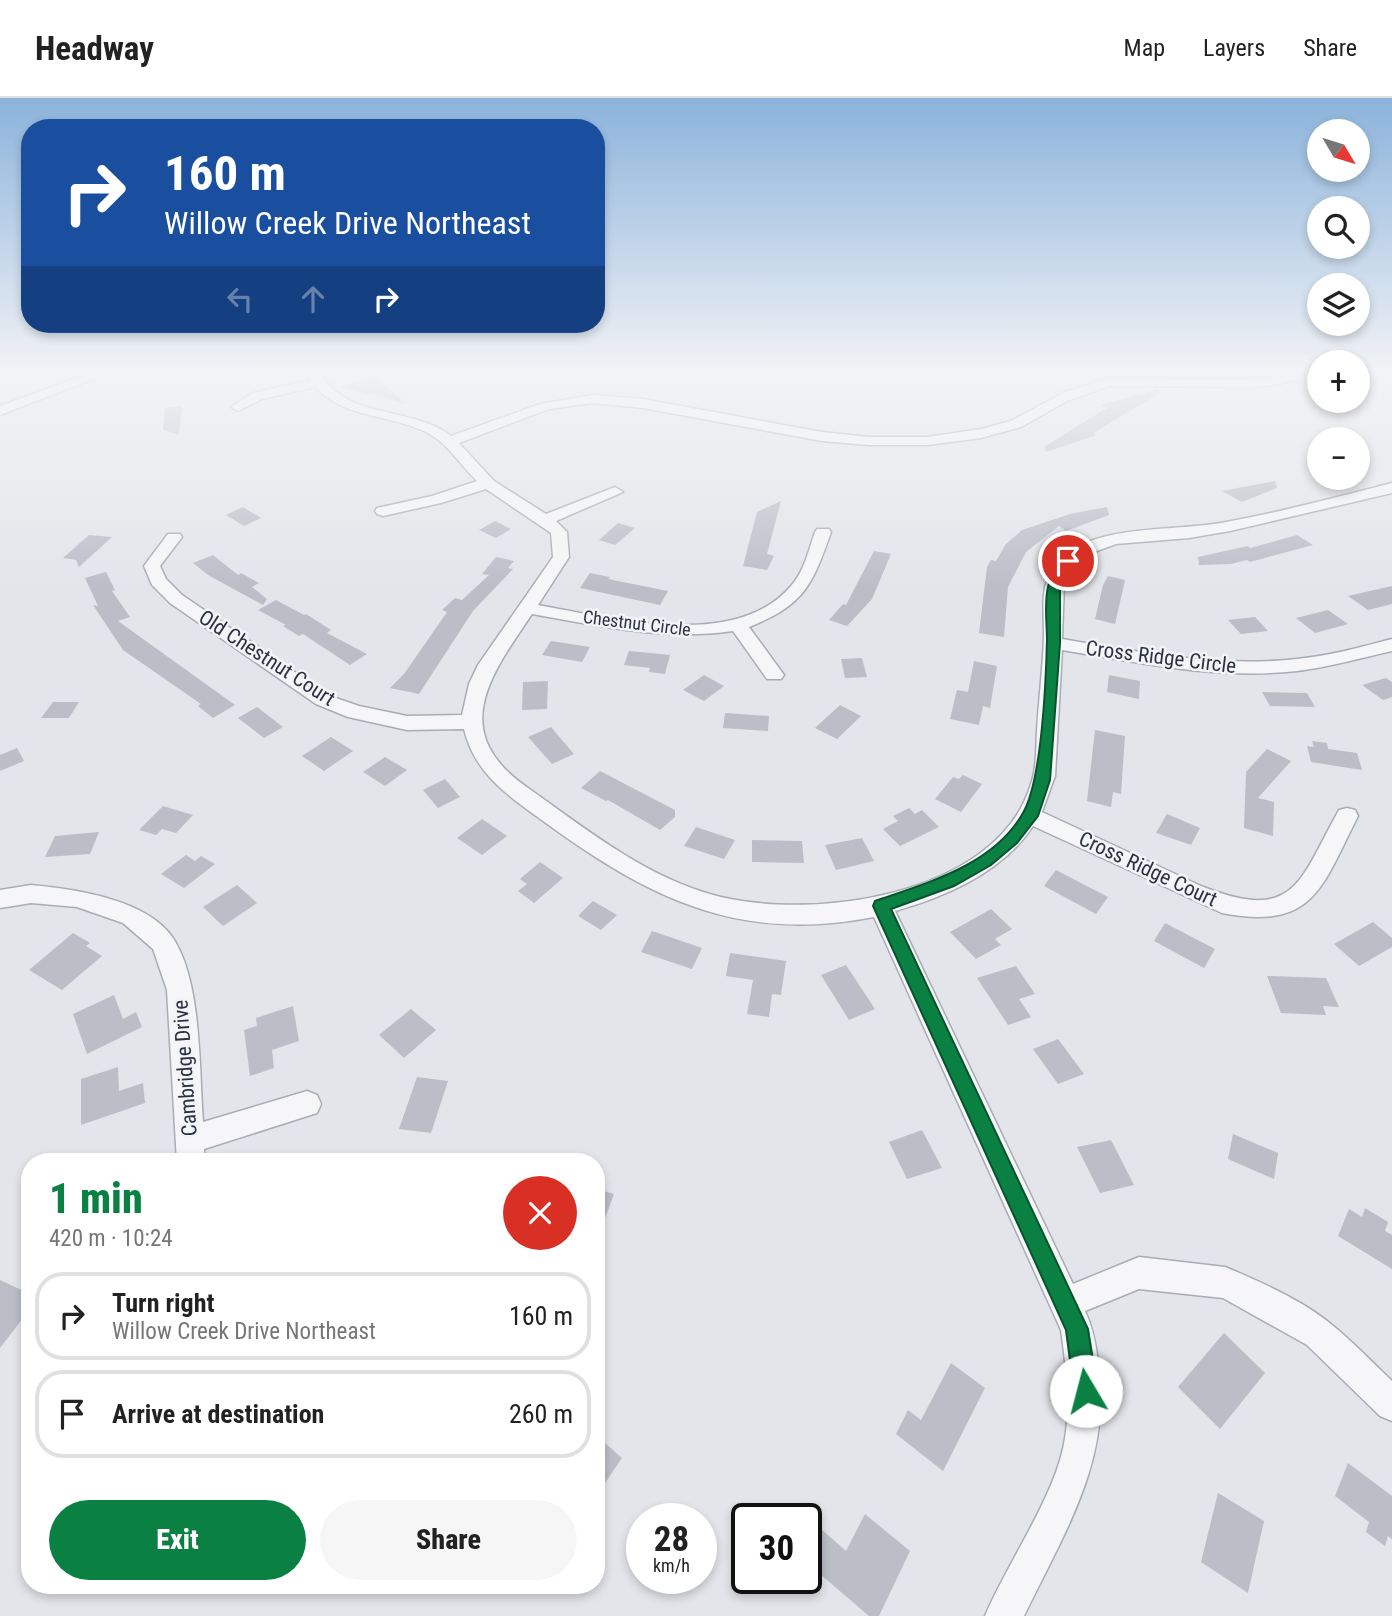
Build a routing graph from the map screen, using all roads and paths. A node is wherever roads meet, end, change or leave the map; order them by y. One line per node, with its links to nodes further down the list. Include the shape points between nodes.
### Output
1 (454, 445): 2 (street)
2 (488, 483): 5 (street, via 436,500); 6 (street)
3 (1392, 488): 11 (street, via 1206,531 1119,539 1082,552 1068,561 1054,588)
4 (615, 492): 6 (street)
5 (383, 510)
6 (546, 520): 9 (street, via 559,532 561,557)
7 (823, 532): 10 (street, Chestnut Circle, via 796,591 778,607)
8 (171, 540): 14 (street, Old Chestnut Court, via 152,566 158,581 176,599 323,700 407,723)
9 (528, 608): 10 (street, Chestnut Circle, via 687,631); 14 (street, via 482,669 470,706)
10 (738, 625): 13 (street)
11 (1053, 643): 12 (street, Cross Ridge Circle, via 1173,662 1260,667); 15 (street, via 1043,780)
12 (1392, 645)
13 (774, 675)
14 (471, 722): 18 (street, via 479,747 505,783 653,881 698,900 773,914)
15 (1030, 816): 16 (street, Cross Ridge Court, via 1193,892 1248,909 1273,908 1298,898 1311,885); 18 (street, via 985,861 948,882)
16 (1347, 816)
17 (0, 899): 20 (street, Cambridge Drive, via 31,894 77,898 131,916 163,943 180,990)
18 (881, 906): 21 (street)
19 (307, 1104): 20 (street)
20 (190, 1151)
21 (1065, 1303): 22 (street, via 1139,1273 1225,1283 1318,1334); 23 (street, via 1077,1329 1086,1391 1082,1441 1063,1497)
22 (1392, 1404)
23 (1004, 1616)

